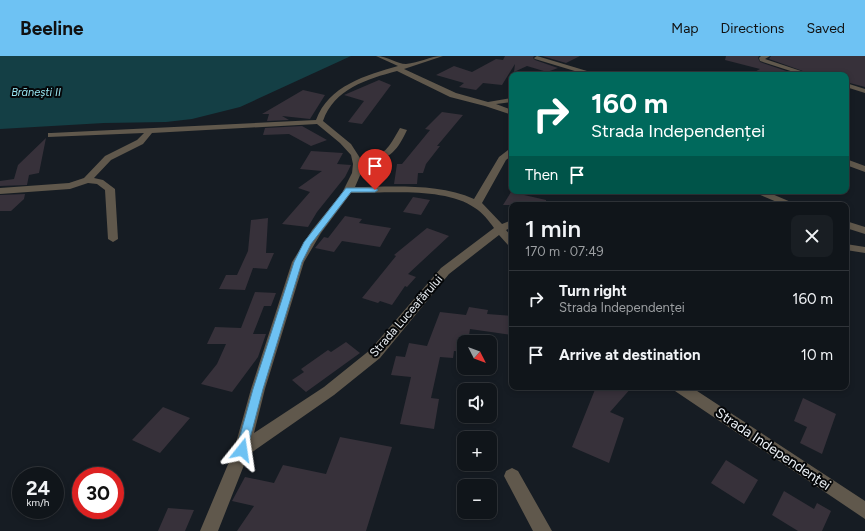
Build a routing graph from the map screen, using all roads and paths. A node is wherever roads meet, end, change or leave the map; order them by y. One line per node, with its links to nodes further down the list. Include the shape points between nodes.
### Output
1 (379, 56): 5 (street)
2 (440, 56): 5 (street)
3 (764, 57): 9 (street, via 767,62)
4 (537, 58): 6 (street)
5 (403, 68): 13 (street, via 453,94); 15 (street, via 366,80 338,93 321,112)
6 (580, 70): 7 (street); 8 (street)
7 (578, 72)
8 (586, 72)
9 (800, 72)
10 (849, 86): 11 (street)
11 (865, 91)
12 (509, 100): 13 (street)
13 (488, 104): 14 (street)
14 (509, 112)
15 (319, 122): 16 (street); 20 (street, via 350,149)
16 (150, 129): 18 (street); 23 (street, via 140,142 108,158)
17 (403, 130): 20 (street, via 394,150 376,158)
18 (51, 135)
19 (509, 153): 28 (street, via 502,159)
20 (357, 161): 24 (street)
21 (849, 163): 22 (street)
22 (865, 169)
23 (88, 180): 25 (street, via 70,186); 32 (street, via 100,182 110,189)
24 (349, 190): 28 (street, via 432,192); 36 (street, via 307,244 298,262 258,389)
25 (0, 191)
26 (778, 195): 27 (street)
27 (788, 202)
28 (476, 204): 30 (street)
29 (849, 225): 31 (street)
30 (506, 226): 36 (street, Strada Luceafărului, via 445,271 375,354 329,391)
31 (865, 231)
32 (114, 239)
33 (849, 247): 34 (street)
34 (865, 250)
35 (684, 390): 38 (street, Strada Independenței)
36 (242, 450): 39 (street)
37 (512, 476): 40 (street)
38 (865, 511)
39 (209, 531)
40 (544, 531)

